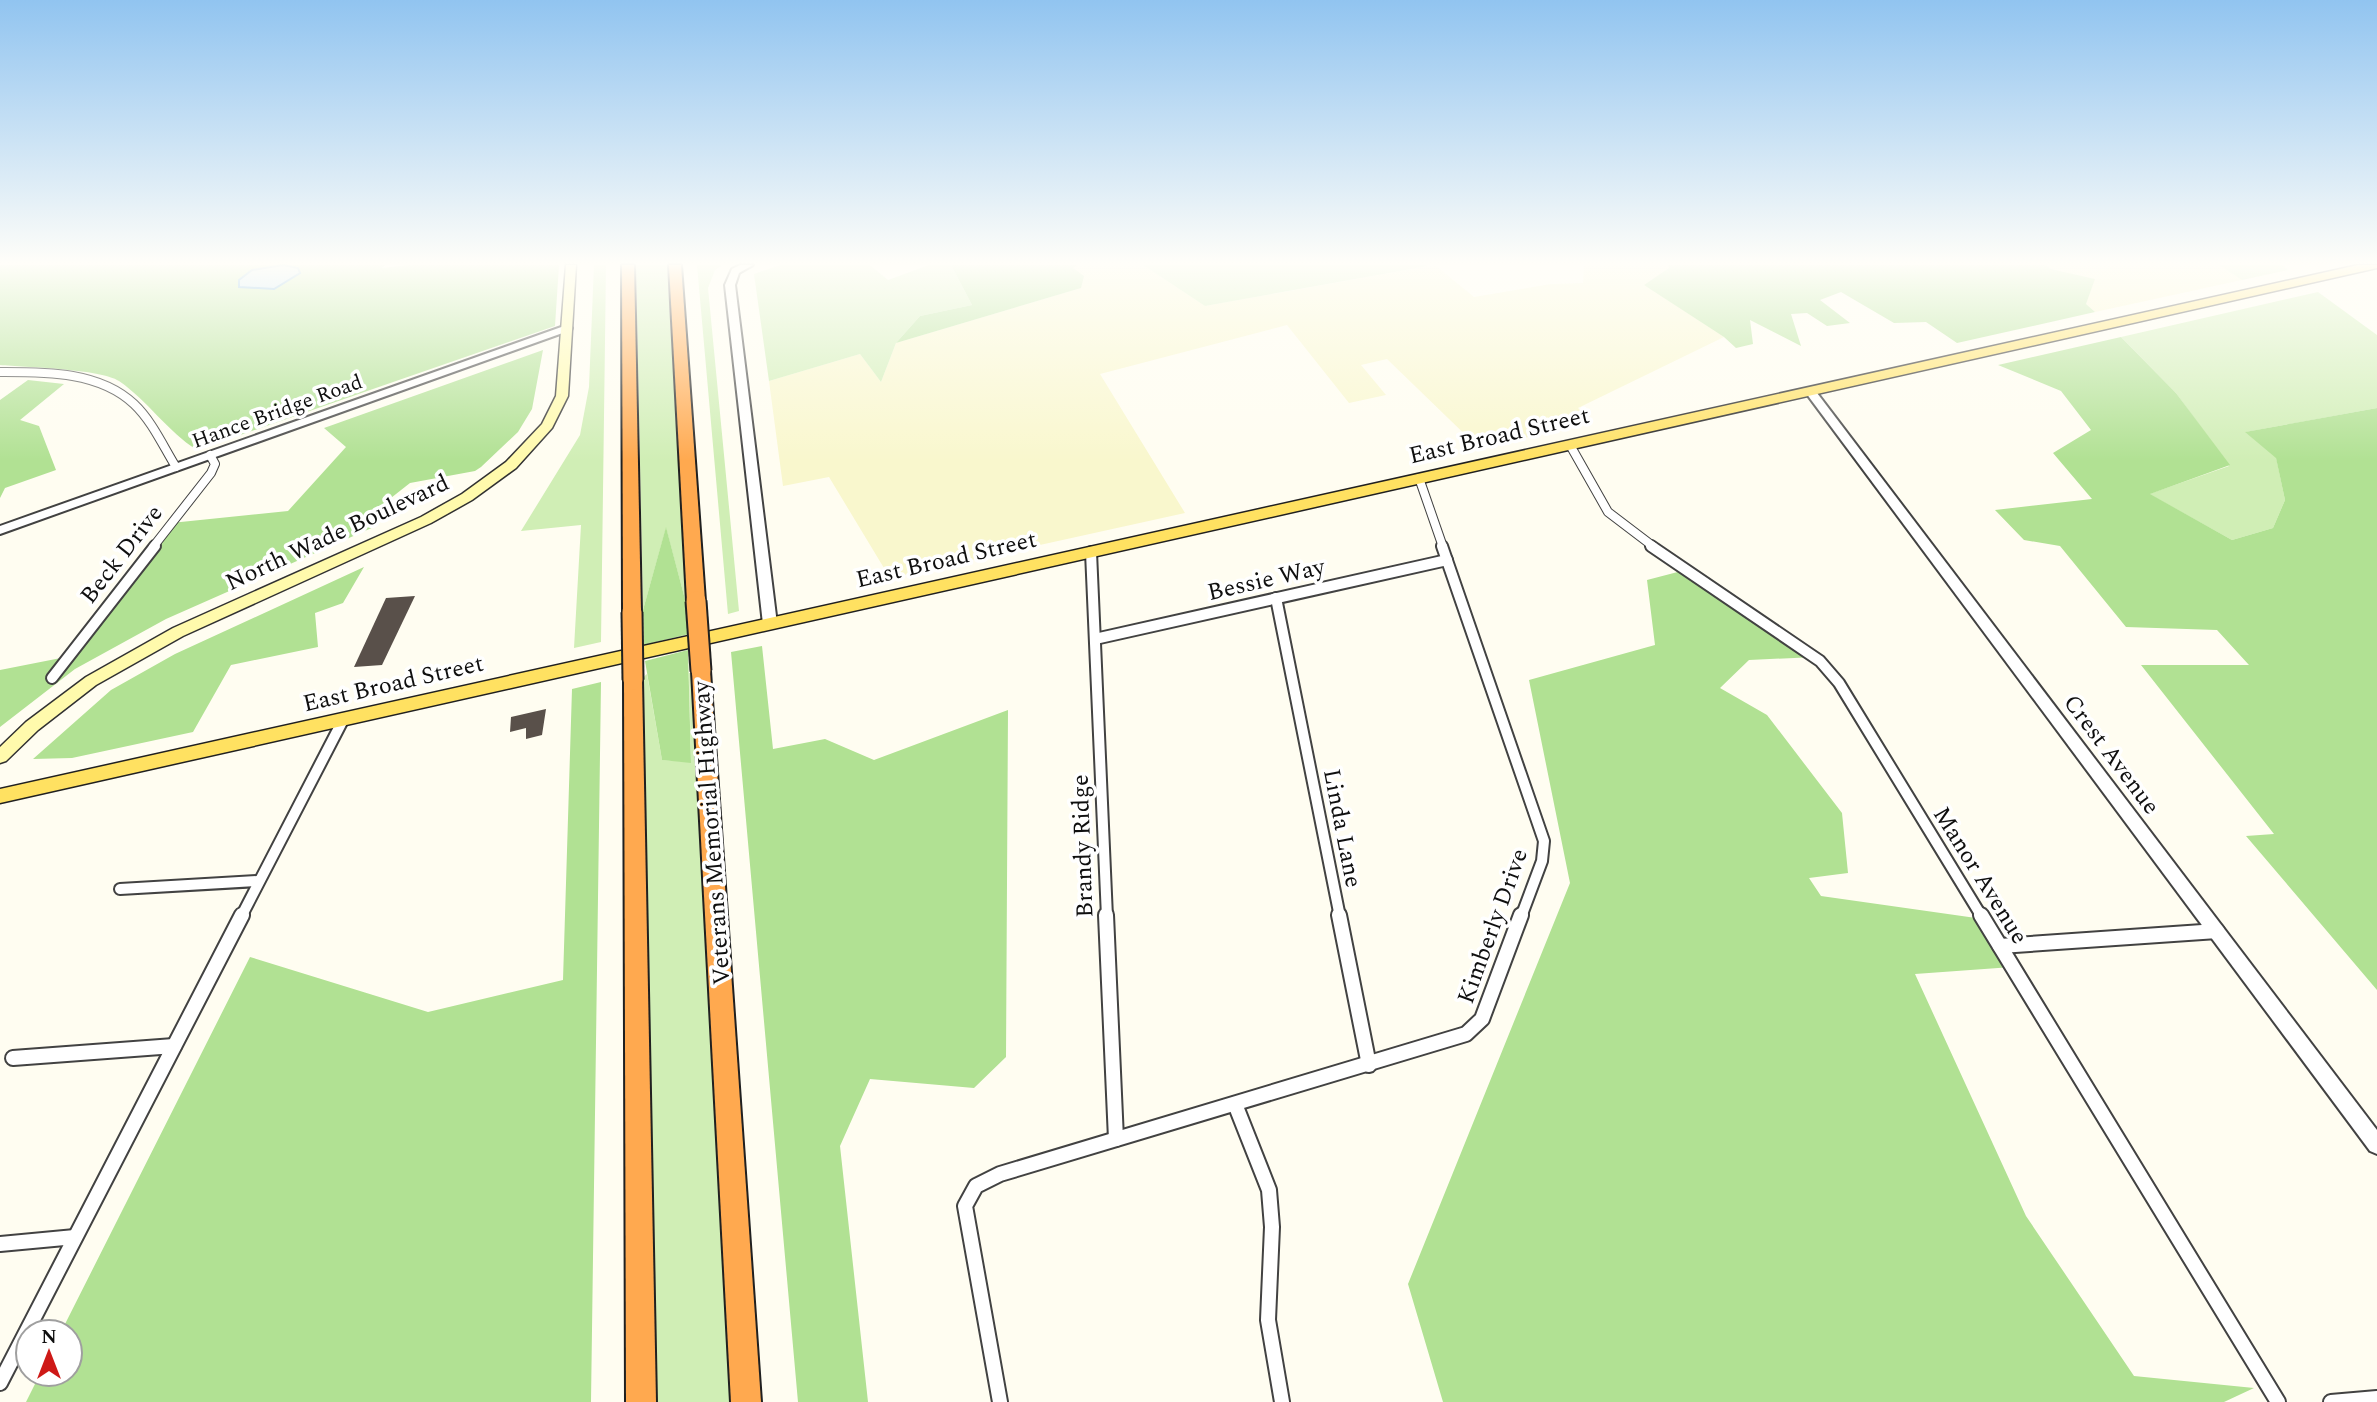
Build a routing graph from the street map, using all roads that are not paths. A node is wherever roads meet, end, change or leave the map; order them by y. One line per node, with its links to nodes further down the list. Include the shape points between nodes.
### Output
1 (560, 330): 10 (street, Hance Bridge Road)
2 (567, 330): 22 (main road, North Wade Boulevard, via 564,390 557,408 541,434 490,482 426,520 159,642 91,681 32,726)
3 (629, 330): 38 (highway, bridge)
4 (679, 330): 17 (highway, Veterans Memorial Highway)
5 (735, 330): 18 (street)
6 (2081, 330): 8 (main road, East Broad Street)
7 (0, 372): 11 (street, via 59,374 99,383 125,396 141,411)
8 (1810, 391): 9 (main road, East Broad Street); 26 (street, Crest Avenue)
9 (1570, 445): 12 (main road, East Broad Street); 27 (street, Manor Avenue, via 1608,512 1829,670)
10 (210, 455): 11 (street, Hance Bridge Road); 20 (street, Beck Drive, via 215,464 211,472)
11 (176, 467): 13 (street, Hance Bridge Road)
12 (1419, 478): 14 (main road, East Broad Street); 15 (street, Kimberly Drive)
13 (0, 530)
14 (1091, 552): 18 (main road, East Broad Street); 19 (street, Brandy Ridge)
15 (1447, 560): 16 (street, Bessie Way); 30 (street, Kimberly Drive, via 1544,841 1542,861 1482,1019 1466,1034)
16 (1276, 598): 19 (street, Bessie Way); 30 (street, Linda Lane)
17 (696, 601): 39 (highway, Veterans Memorial Highway, bridge)
18 (769, 624): 21 (main road, East Broad Street)
19 (1095, 639): 32 (street, Brandy Ridge)
20 (52, 678)
21 (343, 720): 23 (main road, East Broad Street); 24 (street)
22 (0, 758)
23 (0, 796)
24 (258, 881): 25 (street); 28 (street)
25 (120, 889)
26 (2217, 931): 27 (street); 33 (street, Crest Avenue)
27 (2000, 946): 42 (street, Manor Avenue)
28 (174, 1046): 29 (street); 34 (street)
29 (13, 1058)
30 (1369, 1065): 31 (street, Kimberly Drive)
31 (1235, 1104): 32 (street, Kimberly Drive); 41 (street, via 1269,1189 1268,1320)
32 (1116, 1139): 40 (street, Kimberly Drive, via 1000,1174 976,1186 965,1206)
33 (2377, 1145)
34 (75, 1237): 35 (street); 36 (street)
35 (0, 1244)
36 (0, 1383)
37 (2377, 1398): 43 (street)
38 (641, 1402)
39 (746, 1402)
40 (1000, 1402)
41 (1282, 1402)
42 (2278, 1402)
43 (2331, 1402)

